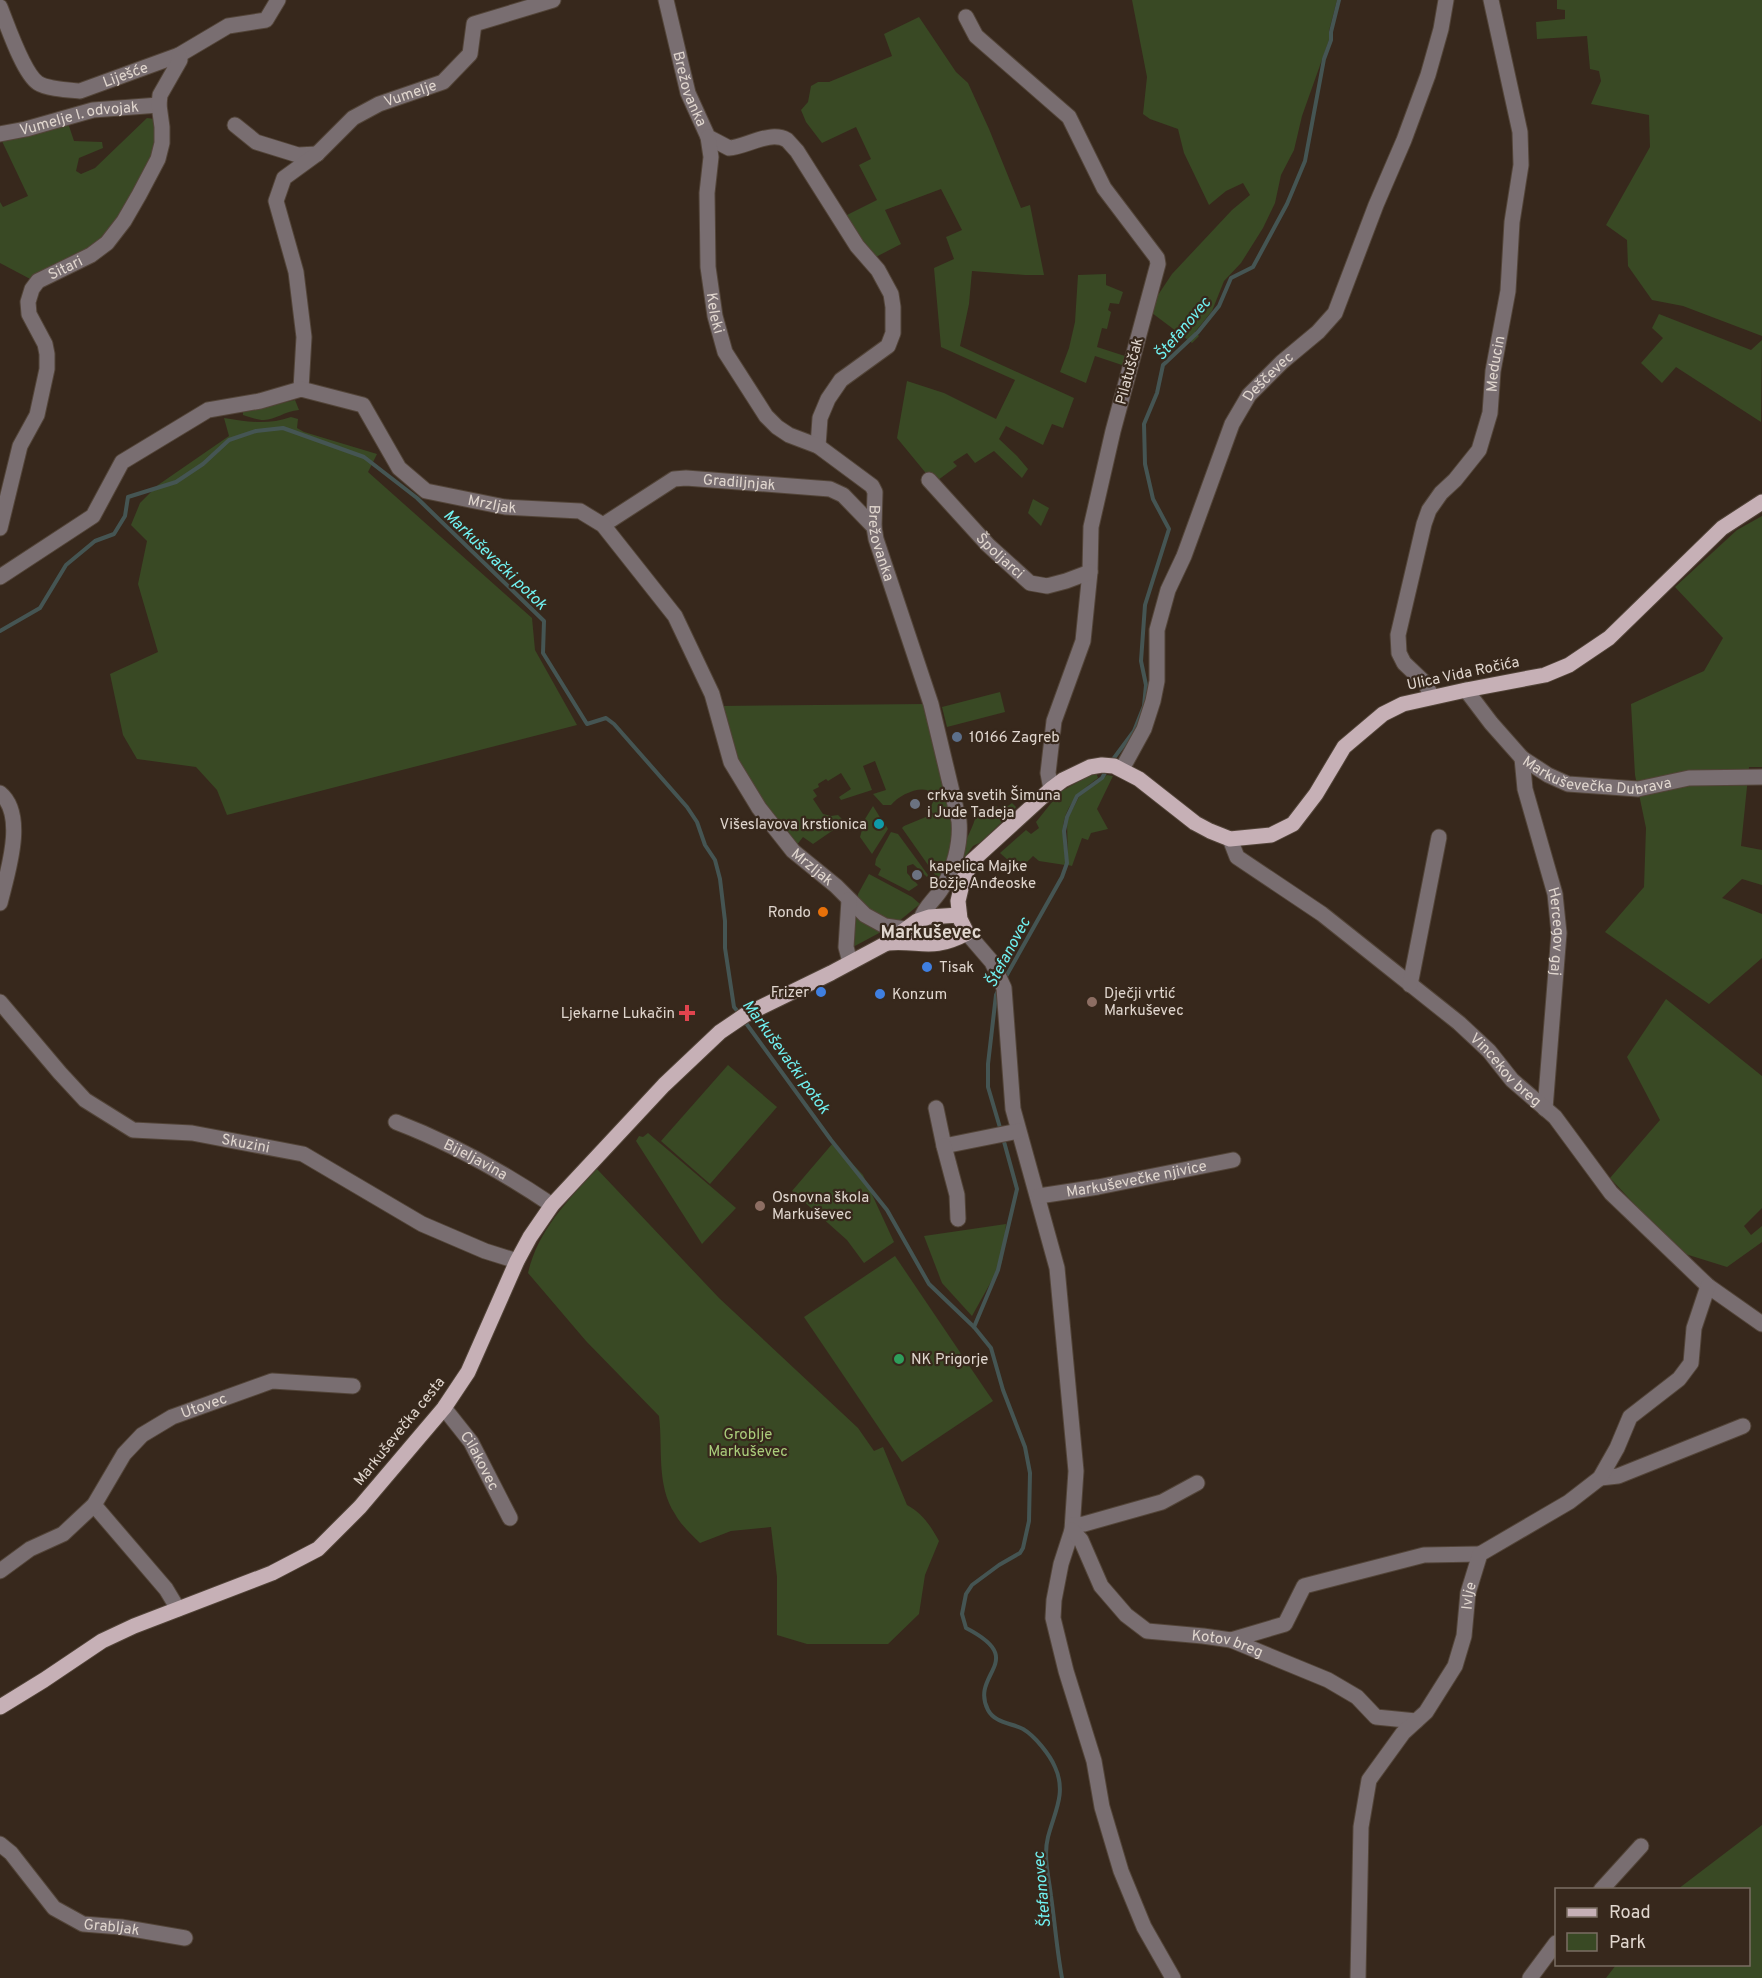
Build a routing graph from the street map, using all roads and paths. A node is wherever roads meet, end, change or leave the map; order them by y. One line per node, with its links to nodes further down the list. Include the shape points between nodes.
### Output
1 (278, 0): 8 (street, Liješće, via 266,20 228,26)
2 (553, 0): 13 (street, Vumelje, via 474,24 470,54 443,82 379,104 353,118)
3 (666, 0): 12 (street, Brežovanka, via 688,93)
4 (1446, 0): 26 (street, Deščevec, via 1428,75 1335,313 1249,395 1232,424 1168,590 1157,630 1154,701 1144,729)
5 (1491, 0): 24 (street, Meducin, via 1520,132 1521,165 1490,413 1479,450 1429,510 1398,635 1404,663 1425,683)
6 (0, 7): 8 (street, Liješće, via 14,44 38,83 80,91)
7 (966, 17): 21 (street, Pilatuščak, via 976,36 1069,117 1104,188 1157,258 1091,527)
8 (179, 55): 9 (street, Sitari)
9 (159, 105): 11 (street, Vumelje I. odvojak, via 93,110); 20 (street, Sitari, via 162,143 158,159 124,221 92,255 38,281 32,289 29,314 45,344 47,369 37,415 20,446)
10 (235, 125): 13 (street, via 256,142 298,155)
11 (0, 134)
12 (708, 137): 15 (street, Keleki, via 708,267 725,352 766,416 789,435); 15 (street, Brežovanka, via 729,148 763,139 788,141 891,294 891,340 834,388 820,418)
13 (317, 154): 14 (street, Vumelje, via 284,178 276,201 296,272 304,337)
14 (301, 389): 18 (street, Mrzljak, via 363,405 399,468 426,491 505,507 580,511); 22 (street, via 208,410 122,462 93,516)
15 (818, 446): 19 (street, Brežovanka, via 872,486)
16 (929, 480): 21 (street, Špoljarci, via 988,545 1030,583 1047,586)
17 (1762, 502): 23 (main road, Ulica Vida Ročića, via 1722,528 1609,638 1569,665 1545,675)
18 (603, 525): 19 (street, Gradiljnjak, via 674,479 686,478 830,489 843,495); 32 (street, Mrzljak, via 675,616 712,694 731,762 759,808 793,851)
19 (874, 527): 35 (street, Brežovanka, via 931,704 959,821 952,865 942,888)
20 (0, 528)
21 (1090, 572): 28 (street, Pilatuščak, via 1083,641 1050,740)
22 (0, 577)
23 (1466, 690): 24 (main road, Ulica Vida Ročića); 25 (street, Markuševečka Dubrava)
24 (1432, 697): 31 (main road, Ulica Vida Ročića, via 1383,714 1344,747 1293,825 1272,835)
25 (1522, 758): 27 (street, Markuševečka Dubrava, via 1548,775 1577,785 1638,789 1689,778); 43 (street, Hercegov gaj, via 1525,789 1555,894 1558,933)
26 (1113, 766): 28 (main road, via 1080,770); 31 (main road, via 1139,779 1195,823)
27 (1762, 777)
28 (1051, 789): 34 (main road, via 972,861 960,890)
29 (0, 793): 33 (street, via 14,819)
30 (1439, 837): 40 (street)
31 (1230, 839): 40 (street, Vincekov breg, via 1237,857 1322,914)
32 (849, 900): 35 (street, Mrzljak, via 865,915 892,928); 39 (street, via 846,947)
33 (0, 903)
34 (959, 915): 35 (main road); 36 (main road)
35 (913, 924): 37 (main road, Markuševečka cesta); 38 (main road)
36 (967, 933): 38 (main road, via 945,943); 45 (street, via 998,972 1004,988 1013,1109)
37 (887, 943): 38 (main road); 39 (main road, Markuševečka cesta)
38 (919, 945)
39 (850, 962): 49 (main road, Markuševečka cesta, via 720,1032 664,1085)
40 (1410, 985): 43 (street, Vincekov breg, via 1467,1030 1512,1080)
41 (0, 1002): 51 (street, Skuzini, via 85,1100 133,1130 192,1133 303,1154 422,1224)
42 (936, 1108): 46 (street)
43 (1545, 1109): 52 (street, Vincekov breg, via 1611,1193)
44 (396, 1122): 49 (street, Bijeljavina, via 476,1159)
45 (1007, 1133): 46 (street); 48 (street)
46 (944, 1146): 50 (street, via 957,1195)
47 (1233, 1160): 48 (street, Markuševečke njivice)
48 (1039, 1196): 61 (street, via 1060,1293 1076,1471)
49 (552, 1205): 51 (main road, Markuševečka cesta)
50 (958, 1220)
51 (517, 1261): 55 (main road, Markuševečka cesta, via 468,1372)
52 (1708, 1286): 53 (street, Vincekov breg); 57 (street, via 1694,1328 1691,1363 1679,1379 1630,1417)
53 (1762, 1324)
54 (353, 1386): 59 (street, Utovec, via 272,1381 172,1416 142,1435 124,1454)
55 (444, 1408): 60 (street, Cilakovec, via 471,1442); 64 (main road, Markuševečka cesta, via 360,1507 318,1549 272,1573)
56 (1743, 1426): 57 (street, via 1618,1476)
57 (1600, 1478): 62 (street, via 1569,1502)
58 (1197, 1483): 61 (street, via 1162,1502)
59 (94, 1505): 63 (street, Utovec, via 63,1534 30,1549); 64 (street, via 166,1589)
60 (510, 1518)
61 (1073, 1527): 65 (street, Kotov breg, via 1101,1586 1126,1615 1147,1631); 73 (street, via 1054,1600 1057,1637 1094,1761 1120,1871 1144,1928)
62 (1480, 1554): 65 (street, via 1424,1555 1304,1586 1285,1624); 67 (street, Ivlje, via 1468,1593 1464,1636 1455,1666 1426,1712)
63 (0, 1571)
64 (178, 1609): 66 (main road, Markuševečka cesta, via 102,1641)
65 (1231, 1640): 67 (street, Kotov breg, via 1328,1680 1357,1697 1376,1717)
66 (0, 1707)
67 (1416, 1720): 74 (street, Ivlje, via 1370,1780 1361,1827)
68 (0, 1844): 71 (street, Grabljak, via 54,1908 83,1924)
69 (1641, 1846): 70 (street)
70 (1603, 1888)
71 (185, 1938)
72 (1555, 1946): 75 (street)
73 (1173, 1978)
74 (1358, 1978)
75 (1530, 1978)

